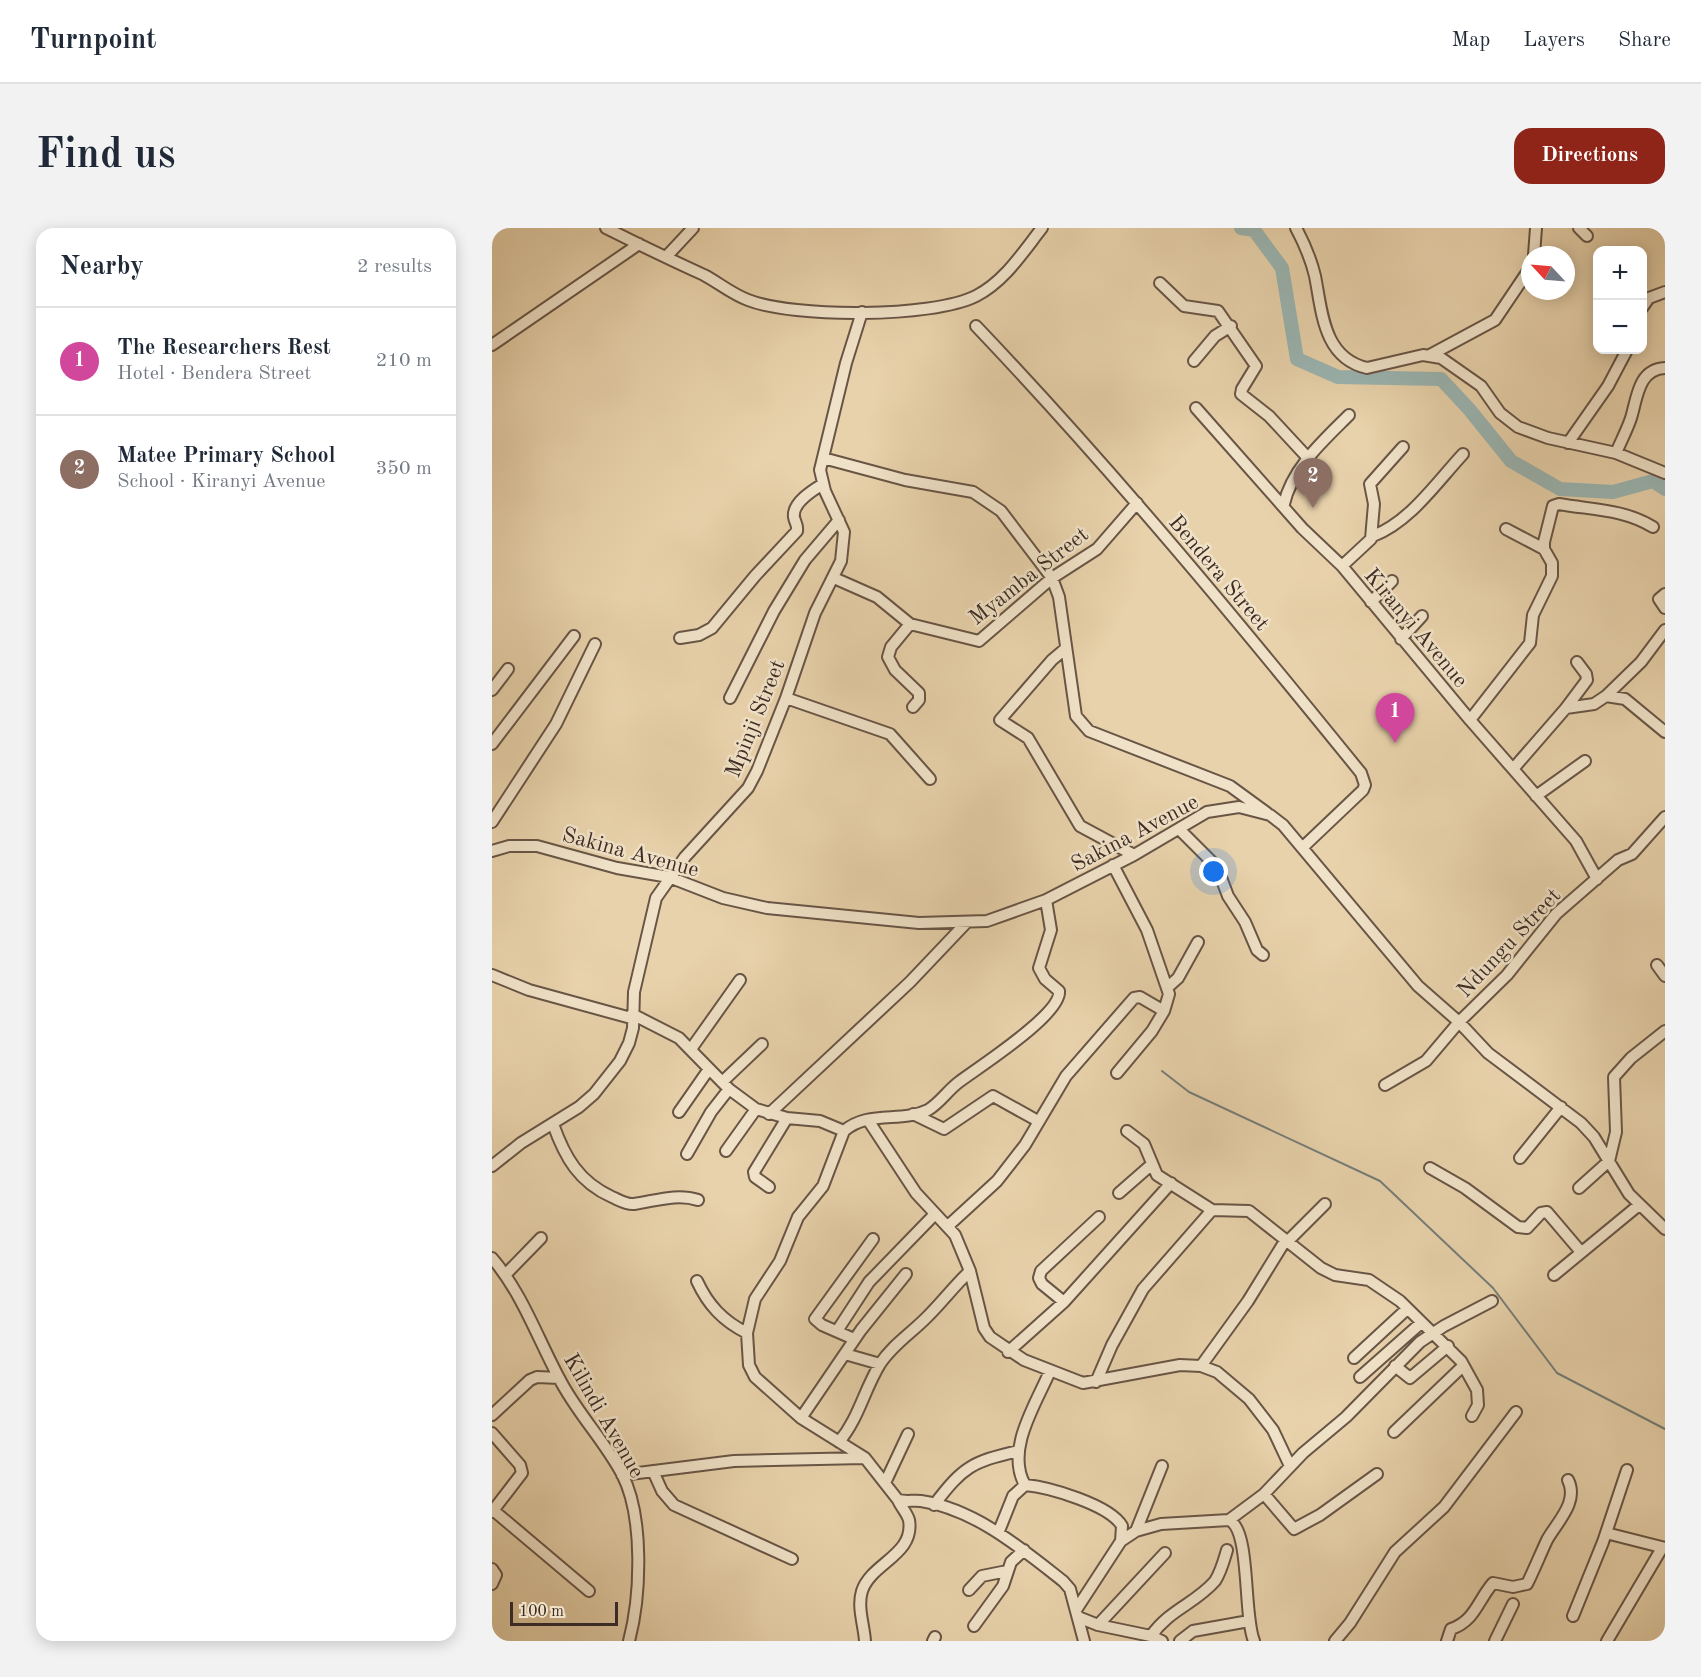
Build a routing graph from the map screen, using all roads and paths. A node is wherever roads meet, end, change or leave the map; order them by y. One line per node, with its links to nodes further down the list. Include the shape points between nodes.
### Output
1 (606, 228): 6 (street)
2 (693, 228): 8 (street)
3 (1042, 228): 13 (street, via 1014,265 978,294 944,307)
4 (1296, 228): 18 (street, via 1312,264 1326,331 1342,355 1367,368)
5 (1536, 228): 7 (street)
6 (639, 244): 8 (street); 16 (street)
7 (1535, 246)
8 (666, 257): 13 (street, via 754,302 805,311)
9 (1521, 281): 18 (street, via 1495,320)
10 (1160, 283): 15 (street, via 1184,306 1218,311)
11 (1665, 292): 12 (street)
12 (1647, 301)
13 (866, 311): 27 (street, Mpinji Street, via 846,363)
14 (976, 326): 31 (street, Bendera Street)
15 (1231, 326): 19 (street, via 1215,336); 28 (street, via 1256,366 1241,394 1269,416)
16 (492, 345)
17 (1625, 354): 23 (street, via 1608,386)
18 (1430, 355): 23 (street, via 1467,374 1500,413 1518,427)
19 (1194, 361)
20 (1665, 368): 25 (street, via 1652,372 1641,384)
21 (1196, 408): 32 (street, Kiranyi Avenue)
22 (1349, 415): 28 (street)
23 (1568, 443): 25 (street)
24 (1403, 447): 36 (street, via 1370,484 1374,498)
25 (1616, 453): 29 (street)
26 (1463, 454): 36 (street, via 1407,513)
27 (823, 458): 30 (street, Mpinji Street); 40 (street, via 981,496 1000,511)
28 (1308, 458): 32 (street)
29 (1665, 473)
30 (823, 484): 33 (street, Mpinji Street); 49 (street, via 796,509 797,531 712,628)
31 (1137, 503): 40 (street, Myamba Street, via 1097,549); 72 (street, Bendera Street, via 1364,779 1363,790)
32 (1284, 504): 38 (street, Kiranyi Avenue, via 1302,528)
33 (839, 520): 39 (street, Mpinji Street, via 845,538); 57 (street, via 805,560)
34 (1653, 527): 37 (street, via 1612,510 1559,504 1553,506 1549,517)
35 (1506, 529): 37 (street)
36 (1373, 536): 38 (street)
37 (1545, 549): 61 (street, via 1552,563 1552,576 1533,615 1530,643)
38 (1342, 566): 43 (street, Kiranyi Avenue)
39 (834, 578): 46 (street, Myamba Street, via 877,597); 58 (street, Mpinji Street, via 815,613)
40 (1052, 578): 46 (street, Myamba Street, via 980,641); 52 (street, via 1059,597)
41 (1392, 581): 43 (street)
42 (1665, 594): 44 (street, via 1659,599)
43 (1371, 602): 50 (street, Kiranyi Avenue)
44 (1665, 608)
45 (1422, 616): 50 (street)
46 (910, 624): 59 (street, via 891,647 888,657 895,670 919,693)
47 (1665, 630): 56 (street, via 1641,662)
48 (573, 636): 63 (street)
49 (680, 638)
50 (1401, 639): 61 (street, Kiranyi Avenue)
51 (595, 644): 70 (street, via 556,724)
52 (1065, 649): 68 (street, via 1076,716 1089,731 1230,786); 74 (street, via 1000,720 1028,738 1080,826)
53 (1577, 662): 60 (street, via 1587,680)
54 (508, 669): 55 (street)
55 (492, 690)
56 (1606, 696): 60 (street, via 1594,704); 62 (street, via 1625,699)
57 (730, 698)
58 (786, 698): 66 (street, via 890,734); 76 (street, Mpinji Street, via 748,788)
59 (913, 707)
60 (1566, 708): 65 (street)
61 (1470, 720): 65 (street, Kiranyi Avenue)
62 (1665, 732)
63 (492, 744)
64 (1585, 761): 67 (street)
65 (1513, 769): 67 (street, Kiranyi Avenue)
66 (930, 779)
67 (1536, 796): 77 (street, Kiranyi Avenue, via 1576,841)
68 (1270, 815): 71 (street, Sakina Avenue, via 1239,807 1223,808 1207,812); 72 (street, Sakina Avenue)
69 (1665, 817): 77 (street, Ndungu Street, via 1632,854 1618,860)
70 (492, 822)
71 (1179, 829): 74 (street, Sakina Avenue); 81 (street, via 1217,867 1227,896)
72 (1303, 847): 89 (street, Sakina Avenue, via 1418,986)
73 (492, 851): 76 (street, Sakina Avenue, via 509,846 537,846 617,868)
74 (1134, 855): 75 (street, Sakina Avenue)
75 (1113, 866): 78 (street, Sakina Avenue); 86 (street, via 1148,930)
76 (669, 877): 79 (street, Sakina Avenue, via 723,898 767,908 919,923); 88 (street, Mpinji Street, via 656,898 649,923)
77 (1596, 879): 89 (street, Ndungu Street, via 1556,914 1507,975)
78 (1046, 900): 79 (street, Sakina Avenue, via 987,921); 101 (street, via 1051,930 1039,968 1059,991 1058,1001 1031,1028 957,1083 935,1105)
79 (967, 921): 100 (street, via 910,982)
80 (1198, 942): 86 (street, via 1178,978)
81 (1263, 955)
82 (1657, 965): 84 (street)
83 (492, 975): 88 (street, via 529,990)
84 (1665, 976)
85 (740, 980): 92 (street)
86 (1169, 986): 87 (street)
87 (1164, 1011): 94 (street, via 1146,1040); 104 (street, via 1140,997 1134,998 1066,1076)
88 (632, 1016): 92 (street, via 659,1025); 105 (street, Mpinji Street, via 629,1043 609,1077 594,1094)
89 (1459, 1022): 96 (street, Ndungu Street, via 1426,1061); 97 (street, Sakina Avenue, via 1488,1053)
90 (1665, 1031): 111 (street, via 1614,1077 1616,1132)
91 (762, 1044): 95 (street)
92 (691, 1049): 93 (street)
93 (709, 1069): 95 (street); 99 (street)
94 (1117, 1072)
95 (725, 1085): 98 (street); 109 (street)
96 (1385, 1085)
97 (1562, 1107): 110 (street); 111 (street, Sakina Avenue, via 1594,1137)
98 (756, 1109): 100 (street); 108 (street)
99 (679, 1112)
100 (769, 1114): 102 (street)
101 (913, 1114): 103 (street); 104 (street, via 944,1129 993,1096)
102 (787, 1118): 106 (street, via 820,1120); 116 (street, via 754,1172)
103 (868, 1120): 106 (street, via 852,1124); 123 (street, via 916,1193)
104 (1038, 1121): 125 (street, via 997,1181)
105 (554, 1124): 113 (street, Mpinji Street); 119 (street, via 570,1164 600,1192 631,1205 671,1197)
106 (844, 1131): 142 (street, via 824,1186 798,1217 780,1261 755,1299)
107 (1126, 1131): 112 (street, via 1144,1144)
108 (726, 1151)
109 (687, 1154)
110 (1520, 1158)
111 (1609, 1161): 117 (street); 121 (street, Sakina Avenue)
112 (1151, 1165): 115 (street, via 1157,1175); 118 (street)
113 (492, 1166)
114 (1430, 1168): 130 (street, via 1518,1227 1527,1228 1547,1212)
115 (1171, 1183): 122 (street); 138 (street)
116 (769, 1187)
117 (1579, 1188)
118 (1119, 1193)
119 (698, 1200)
120 (1325, 1204): 129 (street)
121 (1639, 1205): 126 (street, Sakina Avenue); 130 (street)
122 (1212, 1210): 129 (street, via 1246,1210); 156 (street, via 1143,1289)
123 (935, 1214): 125 (street); 141 (street, via 869,1282)
124 (1099, 1217): 138 (street, via 1041,1271 1042,1284)
125 (949, 1225): 132 (street)
126 (1665, 1229)
127 (541, 1238): 133 (street)
128 (873, 1239): 141 (street, via 815,1319)
129 (1286, 1241): 139 (street, via 1329,1273 1363,1278); 150 (street)
130 (1581, 1252): 135 (street)
131 (492, 1258): 133 (street, Kilindi Avenue)
132 (970, 1271): 146 (street, via 984,1329); 149 (street)
133 (506, 1274): 155 (street, Kilindi Avenue)
134 (906, 1274): 144 (street)
135 (1554, 1275)
136 (697, 1281): 142 (street, via 720,1315)
137 (1492, 1301): 143 (street)
138 (1064, 1302): 146 (street)
139 (1407, 1309): 140 (street); 148 (street)
140 (1421, 1323): 143 (street); 154 (street)
141 (837, 1331): 144 (street)
142 (747, 1333): 160 (street, via 749,1365 754,1377)
143 (1433, 1333): 145 (street); 151 (street)
144 (854, 1339): 147 (street)
145 (1448, 1346): 151 (street, via 1410,1378); 152 (street)
146 (1008, 1352): 153 (street)
147 (845, 1354): 149 (street); 160 (street)
148 (1354, 1358)
149 (880, 1364): 164 (street, via 851,1427)
150 (1201, 1366): 156 (street, via 1180,1365); 168 (street, via 1230,1380 1249,1399 1273,1430)
151 (1395, 1366): 168 (street)
152 (1464, 1366): 159 (street, via 1477,1390 1478,1405); 161 (street)
153 (1050, 1371): 156 (street, via 1083,1383); 165 (street)
154 (1360, 1377)
155 (559, 1378): 158 (street, via 530,1380); 172 (street, Kilindi Avenue)
156 (1096, 1382)
157 (1516, 1412): 208 (street, via 1444,1507 1395,1552)
158 (492, 1415)
159 (1472, 1416)
160 (801, 1418): 164 (street)
161 (1394, 1432)
162 (492, 1433): 179 (street, via 522,1469)
163 (908, 1434): 174 (street)
164 (839, 1442): 166 (street)
165 (1018, 1451): 175 (street, via 1019,1472); 178 (street, via 980,1460 966,1468)
166 (865, 1458): 170 (street, via 734,1461); 174 (street)
167 (1162, 1466): 182 (street)
168 (1290, 1467): 176 (street)
169 (1628, 1470): 183 (street)
170 (653, 1471): 172 (street); 189 (street, via 674,1505)
171 (1377, 1474): 176 (street, via 1294,1529)
172 (622, 1475): 202 (street, Kilindi Avenue, via 631,1505 639,1571 638,1601)
173 (1568, 1480): 209 (street, via 1568,1506 1527,1584 1513,1587 1493,1583 1474,1613 1463,1625 1451,1629)
174 (885, 1483): 177 (street)
175 (1025, 1485): 181 (street, via 1013,1496); 184 (street, via 1062,1492 1111,1514 1122,1526)
176 (1264, 1494): 180 (street)
177 (898, 1500): 178 (street); 203 (street, via 909,1521 908,1535 898,1553 873,1574 862,1590)
178 (934, 1506): 181 (street)
179 (493, 1511): 194 (street)
180 (1229, 1520): 182 (street, via 1161,1524); 198 (street, via 1238,1527 1243,1543)
181 (999, 1531): 186 (street)
182 (1136, 1532): 184 (street)
183 (1606, 1533): 185 (street); 197 (street)
184 (1121, 1541): 196 (street)
185 (1663, 1548): 211 (street)
186 (1024, 1550): 191 (street); 196 (street, via 1070,1589)
187 (1227, 1550): 201 (street, via 1215,1580 1201,1594 1167,1615)
188 (1166, 1553): 199 (street)
189 (792, 1559)
190 (492, 1569): 192 (street, via 496,1575)
191 (1007, 1571): 193 (street, via 982,1576); 200 (street, via 1004,1586)
192 (492, 1584)
193 (969, 1590)
194 (589, 1591)
195 (1513, 1605): 210 (street)
196 (1077, 1614): 199 (street); 204 (street)
197 (1573, 1616)
198 (1249, 1621): 206 (street, via 1193,1631); 207 (street)
199 (1098, 1625): 201 (street)
200 (974, 1626)
201 (1150, 1636): 205 (street)
202 (629, 1641)
203 (865, 1641)
204 (1084, 1641)
205 (1162, 1641)
206 (1180, 1641)
207 (1254, 1641)
208 (1335, 1641)
209 (1447, 1641)
210 (1495, 1641)
211 (1607, 1641)

